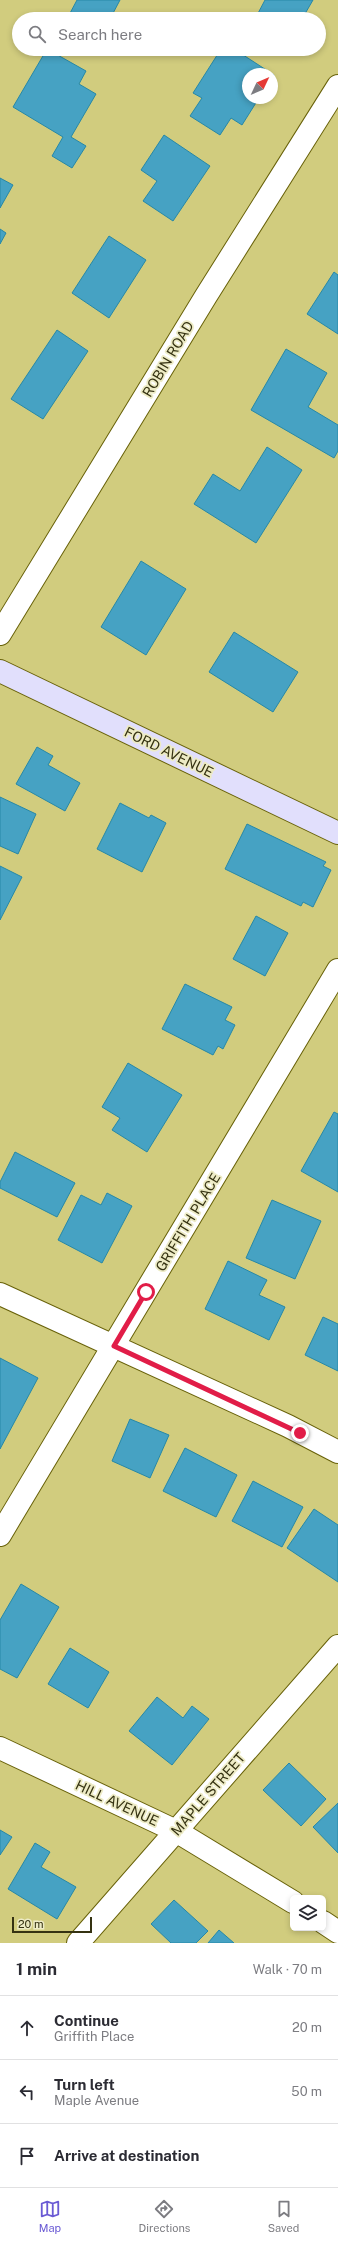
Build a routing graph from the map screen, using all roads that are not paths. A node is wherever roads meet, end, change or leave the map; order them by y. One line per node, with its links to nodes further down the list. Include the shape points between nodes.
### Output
1 (338, 86): 2 (street, ROBIN ROAD, via 206,296)
2 (0, 634)
3 (0, 671): 4 (street, FORD AVENUE)
4 (338, 833)
5 (338, 970): 7 (street, GRIFFITH PLACE)
6 (0, 1294): 7 (street)
7 (114, 1346): 8 (street); 9 (street, GRIFFITH PLACE)
8 (338, 1452)
9 (0, 1535)
10 (338, 1646): 12 (street, MAPLE STREET)
11 (0, 1748): 12 (street, HILL AVENUE)
12 (176, 1831): 13 (street, HILL AVENUE); 16 (street, MAPLE STREET)
13 (290, 1900)
14 (326, 1924): 15 (street)
15 (338, 1932)
16 (78, 1943)

